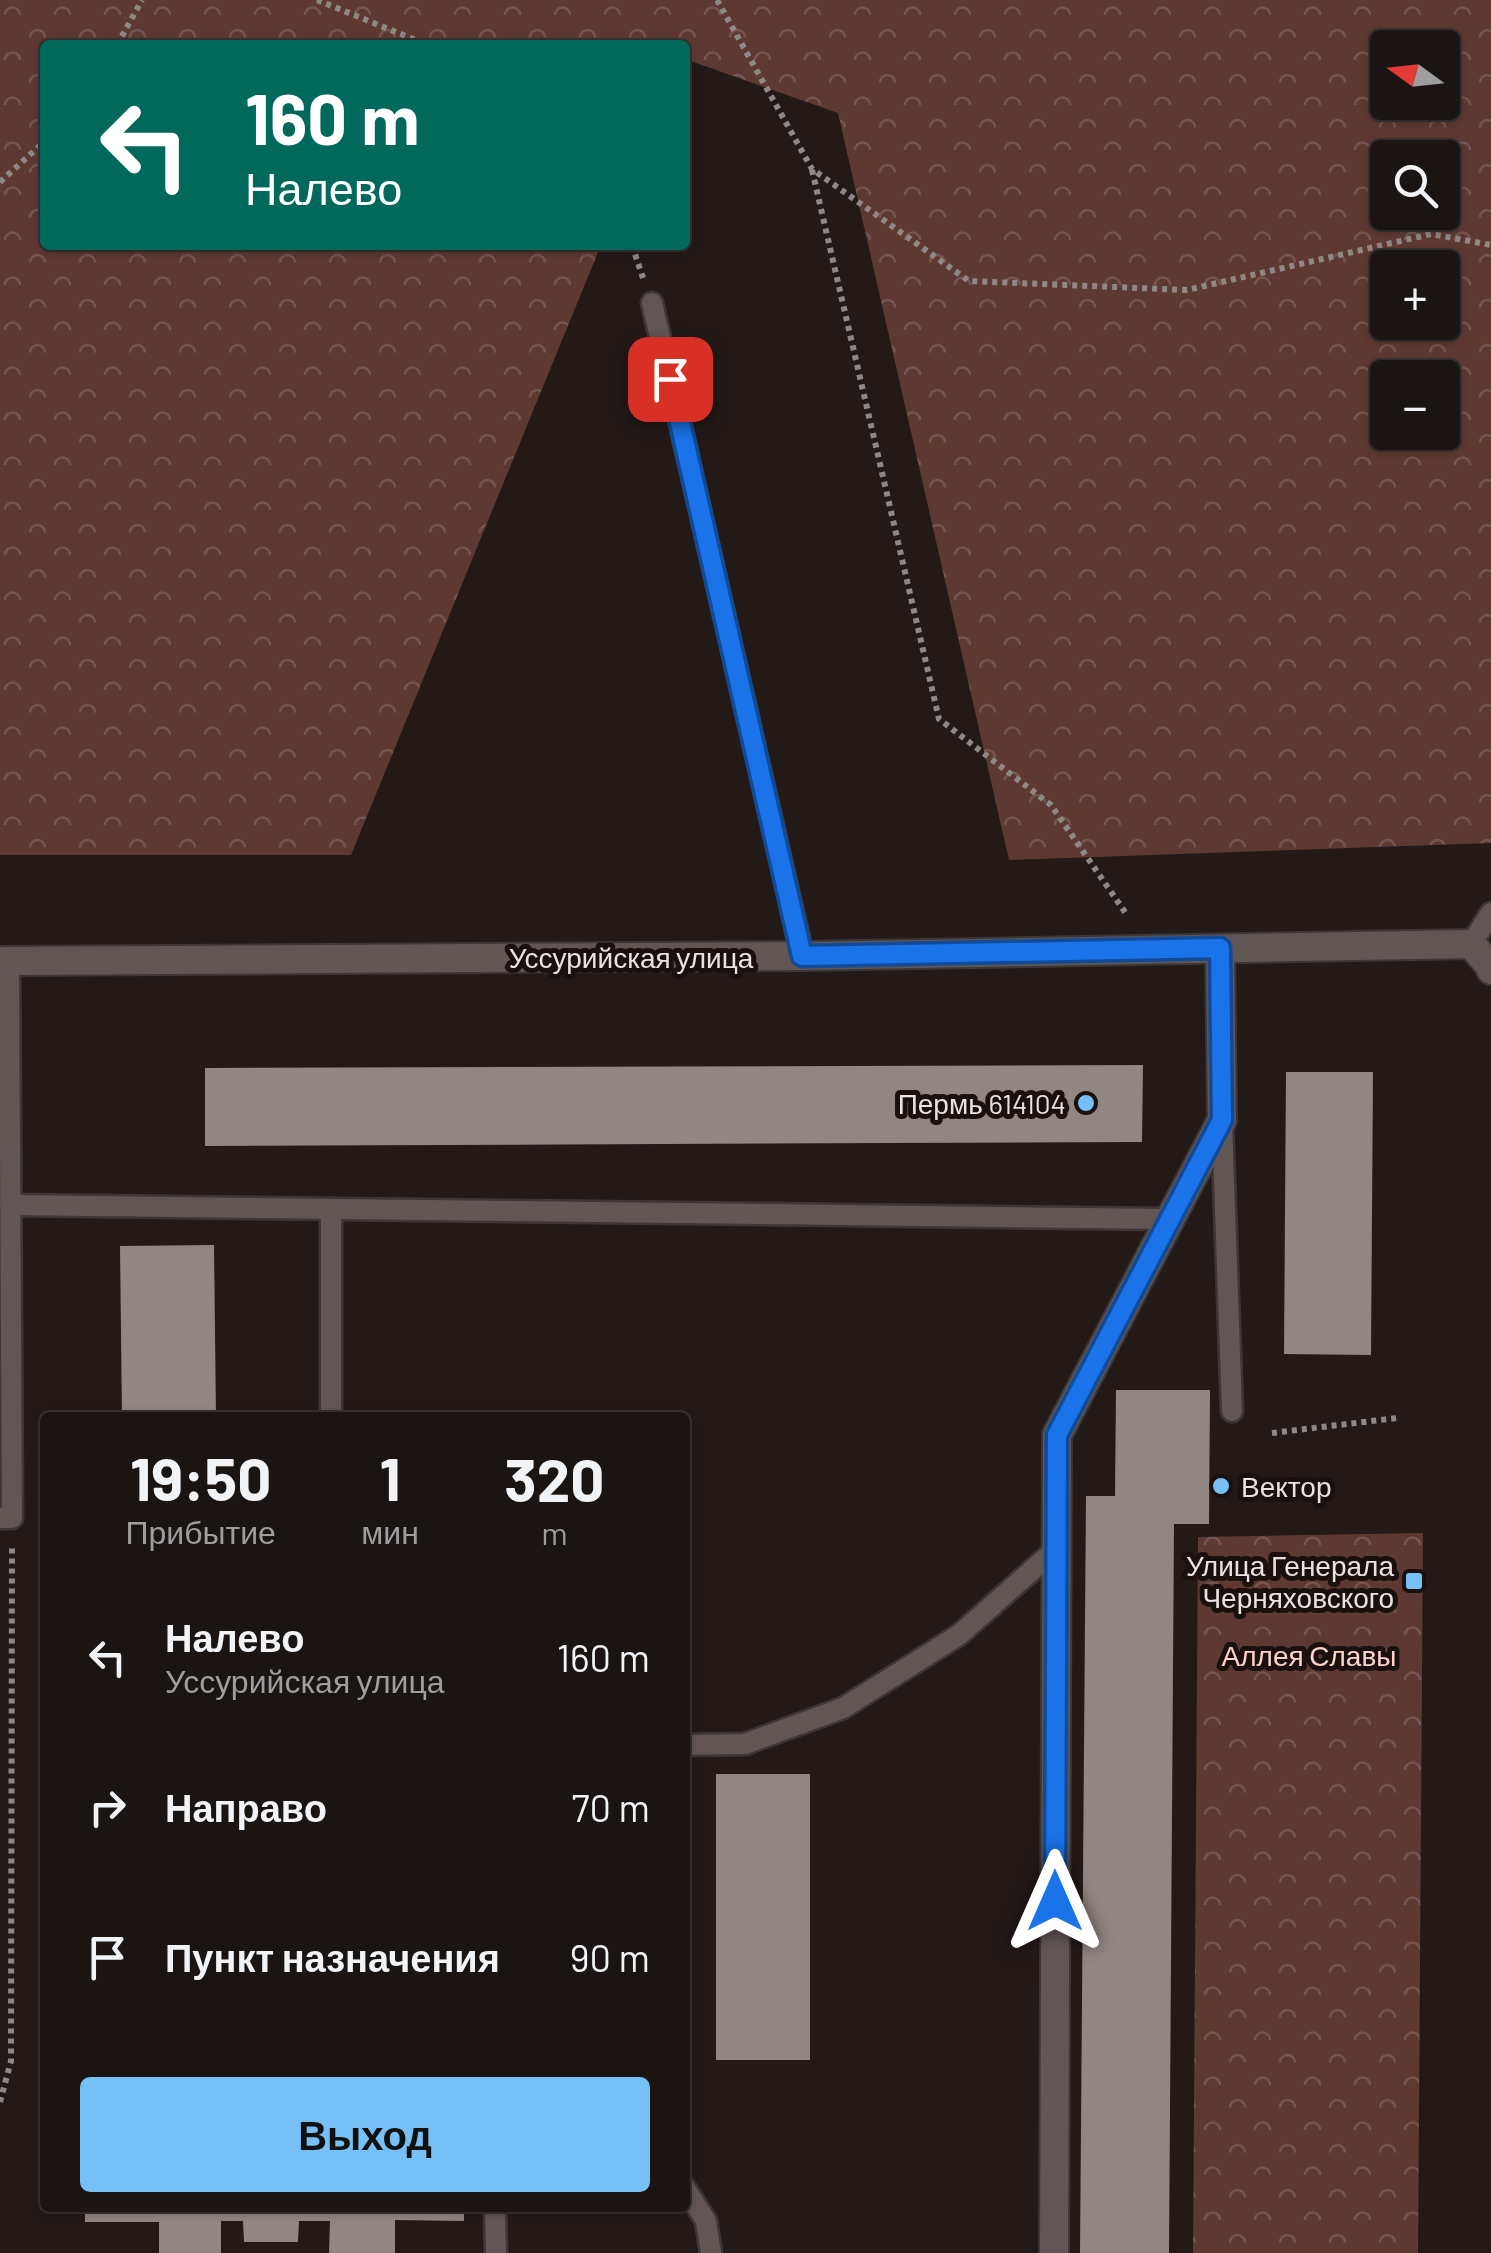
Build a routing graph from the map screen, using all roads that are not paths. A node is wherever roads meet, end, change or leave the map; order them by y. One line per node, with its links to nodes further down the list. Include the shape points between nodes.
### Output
1 (652, 303): 5 (lane)
2 (1491, 913): 3 (lane)
3 (1471, 944): 4 (street, Уссурийская улица); 7 (street)
4 (1220, 948): 5 (street, Уссурийская улица); 9 (street)
5 (802, 956): 6 (street, Уссурийская улица)
6 (4, 961): 8 (lane)
7 (1491, 969)
8 (5, 1063): 10 (lane)
9 (1222, 1120): 12 (street); 13 (lane)
10 (10, 1205): 11 (lane); 15 (lane)
11 (331, 1209): 12 (lane); 14 (lane)
12 (1170, 1219): 16 (street, via 1057,1435)
13 (1232, 1410)
14 (330, 1412)
15 (6, 1518)
16 (1056, 1549): 17 (lane, via 958,1635 843,1708 744,1744); 22 (street)
17 (690, 1744)
18 (690, 2196): 21 (lane, via 706,2220)
19 (495, 2212): 20 (lane)
20 (496, 2253)
21 (711, 2253)
22 (1054, 2253)

